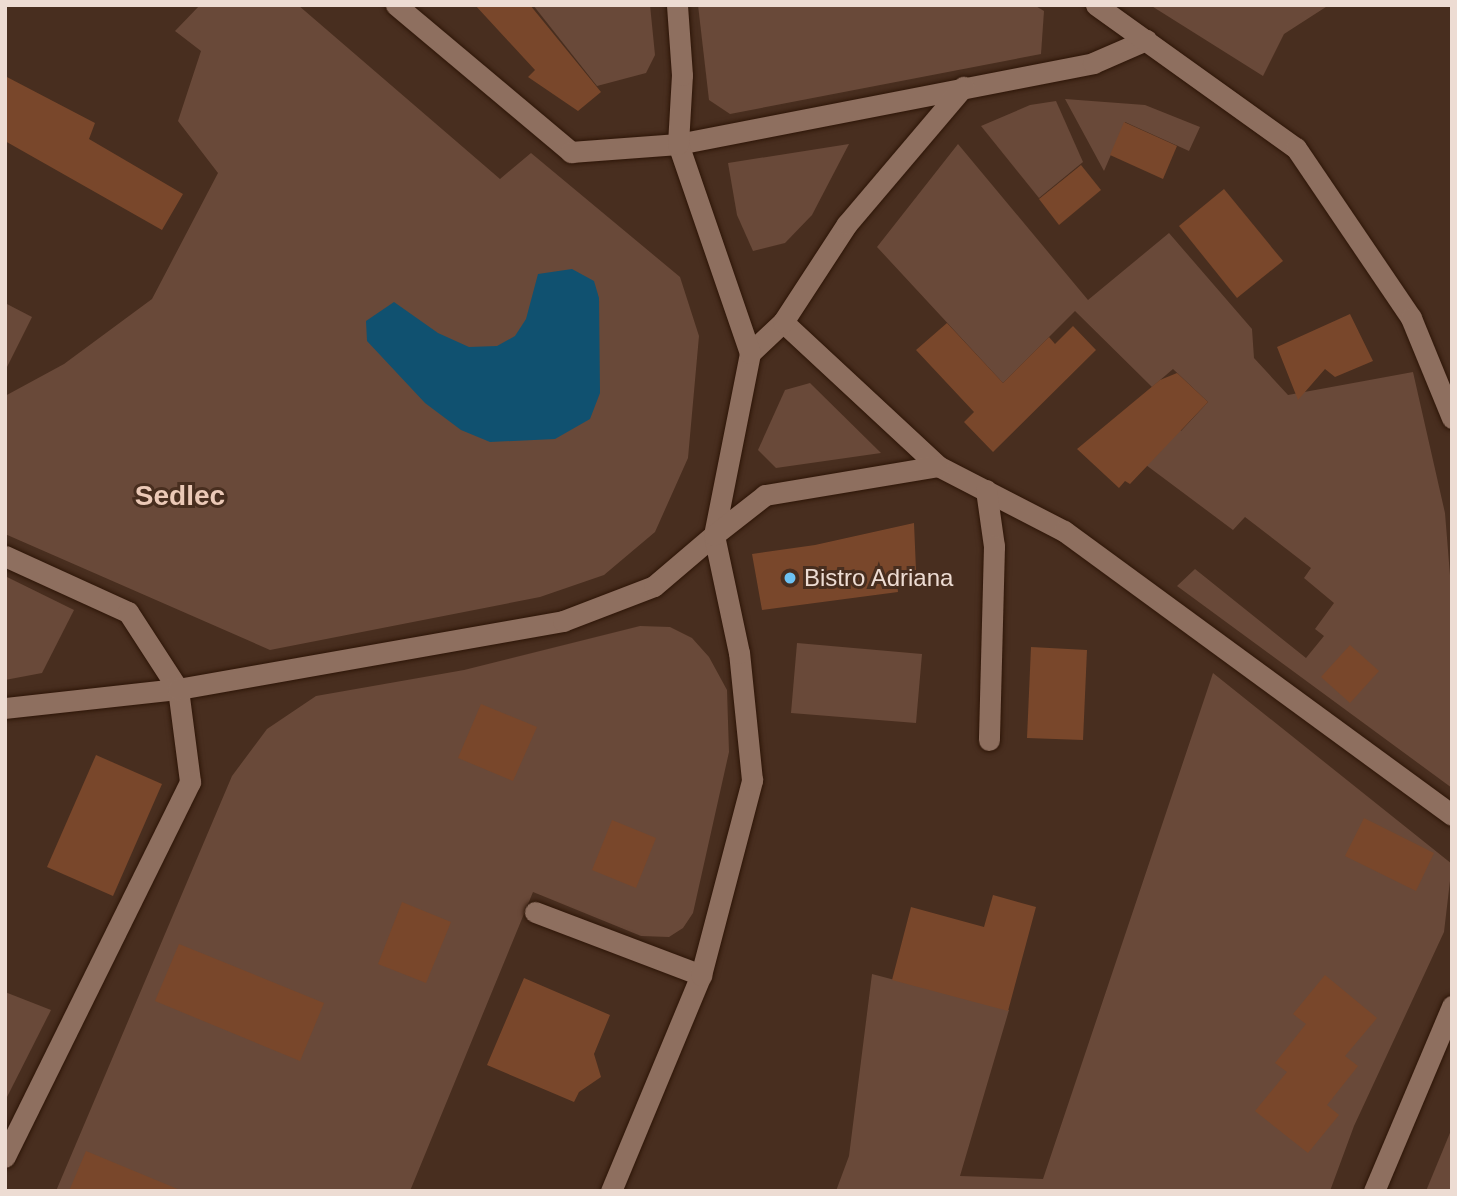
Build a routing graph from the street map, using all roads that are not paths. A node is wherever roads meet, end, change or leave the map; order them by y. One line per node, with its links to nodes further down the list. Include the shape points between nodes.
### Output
1 (396, 5): 6 (street, via 571,152)
2 (677, 5): 6 (street, via 682,75)
3 (1096, 5): 4 (street)
4 (1146, 40): 5 (street, via 1093,63); 9 (street, via 1296,148 1411,318)
5 (963, 87): 6 (street); 7 (street, via 847,224)
6 (678, 144): 8 (street)
7 (783, 322): 8 (street); 10 (street)
8 (750, 353): 12 (street)
9 (1452, 418)
10 (938, 467): 11 (street); 12 (street, via 765,495)
11 (986, 490): 16 (street, via 994,546); 17 (street, via 1064,531)
12 (713, 535): 14 (street, via 654,586 563,621); 19 (street, via 739,653 752,780)
13 (5, 556): 14 (street, via 128,612)
14 (178, 689): 15 (street); 21 (street, via 190,782)
15 (5, 708)
16 (989, 740)
17 (1452, 816)
18 (535, 912): 19 (street)
19 (701, 975): 22 (street)
20 (1452, 1006): 23 (street)
21 (5, 1157)
22 (611, 1191)
23 (1374, 1191)

